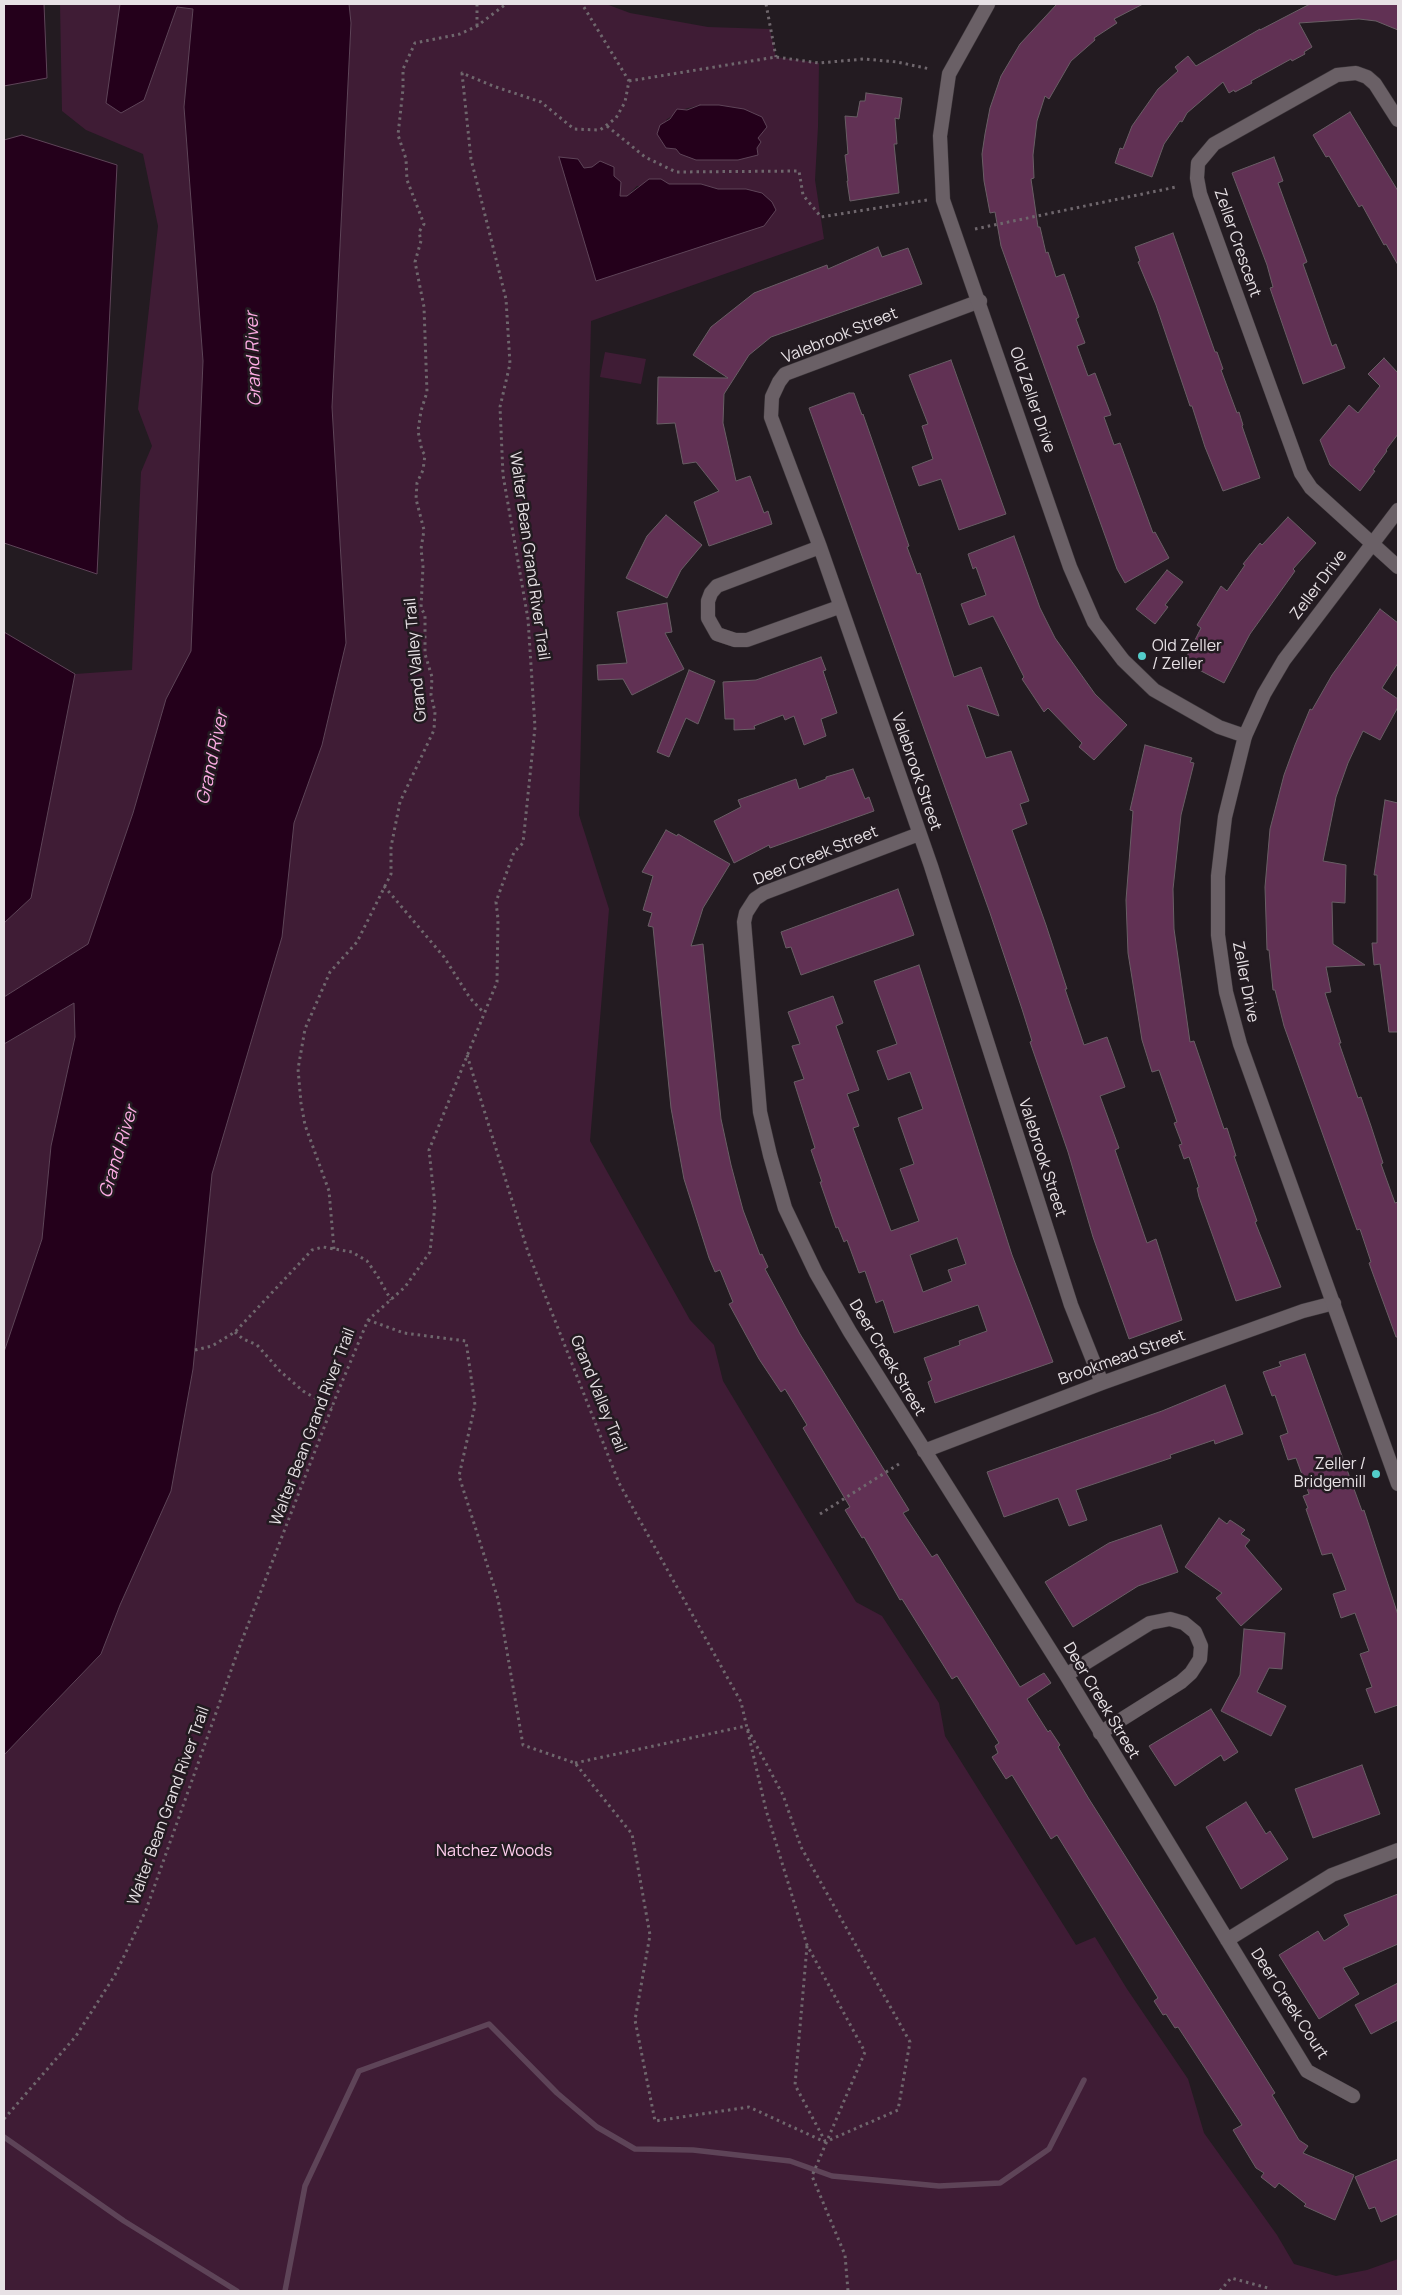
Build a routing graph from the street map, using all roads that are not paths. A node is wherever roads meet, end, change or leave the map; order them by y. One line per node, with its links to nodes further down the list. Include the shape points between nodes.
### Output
1 (988, 4): 3 (street, Old Zeller Drive, via 949,74 940,136 943,200)
2 (1398, 120): 5 (street, Zeller Crescent, via 1368,77 1356,73 1337,75 1214,144 1198,163 1197,178 1301,473 1311,488)
3 (980, 301): 6 (street, Valebrook Street, via 785,374 779,382 772,397 771,417); 9 (street, Old Zeller Drive, via 1070,568 1094,622 1123,660 1154,690 1219,727)
4 (1398, 510): 5 (street, Zeller Drive)
5 (1373, 543): 7 (street); 9 (street, Zeller Drive, via 1284,660 1264,694)
6 (820, 547): 8 (street, Valebrook Street); 8 (street, via 717,586 708,601 708,618 717,634 747,640)
7 (1398, 567)
8 (840, 607): 10 (street, Valebrook Street)
9 (1246, 736): 11 (street, Zeller Drive, via 1225,817 1218,876 1218,935 1226,992 1240,1044)
10 (919, 834): 12 (street, Valebrook Street, via 1071,1305); 13 (street, Deer Creek Street, via 764,893 750,905 744,922 760,1112 785,1208 816,1273)
11 (1334, 1303): 12 (street, Brookmead Street, via 1303,1311); 14 (street, Zeller Drive)
12 (1102, 1383): 13 (street, Brookmead Street)
13 (924, 1451): 15 (street, Deer Creek Street)
14 (1398, 1484)
15 (1066, 1676): 16 (street, Deer Creek Street); 16 (street, via 1150,1623 1170,1619 1184,1623 1195,1632 1201,1646 1200,1659 1191,1673)
16 (1100, 1733): 18 (street, Deer Creek Street)
17 (1398, 1850): 18 (street, via 1332,1875)
18 (1227, 1940): 19 (street, Deer Creek Court, via 1307,2071)
19 (1353, 2096)

